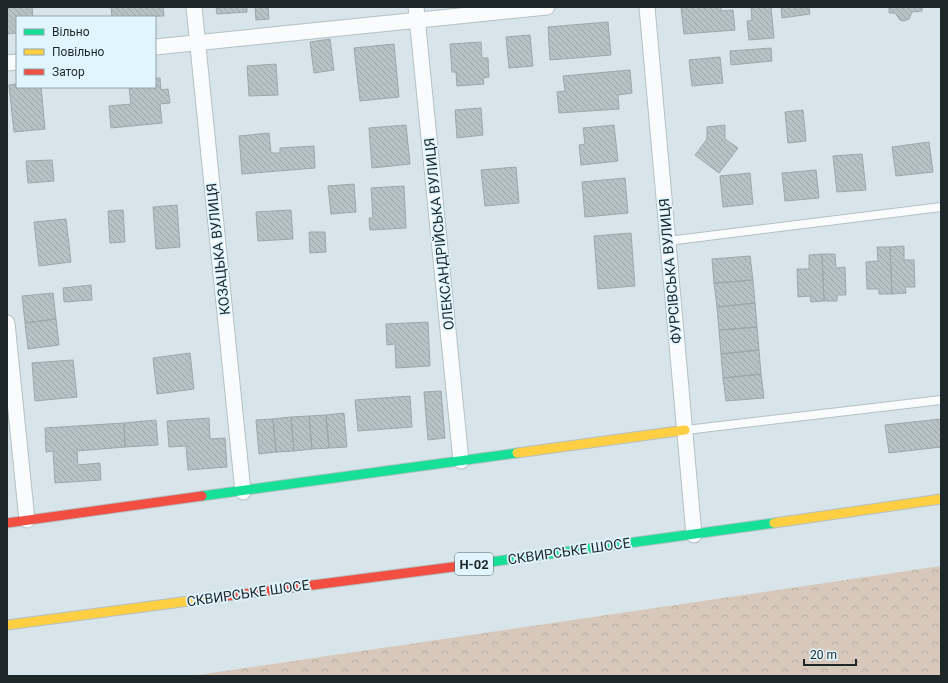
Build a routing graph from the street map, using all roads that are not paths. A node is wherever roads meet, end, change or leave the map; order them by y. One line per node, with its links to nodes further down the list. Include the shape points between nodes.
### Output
1 (194, 7): 5 (street, КОЗАЦЬКА ВУЛИЦЯ)
2 (547, 7): 4 (street)
3 (647, 7): 8 (street, ФУРСІВСЬКА ВУЛИЦЯ)
4 (417, 13): 5 (street); 12 (street, ОЛЕКСАНДРІЙСЬКА ВУЛИЦЯ)
5 (197, 43): 6 (street); 13 (street, КОЗАЦЬКА ВУЛИЦЯ)
6 (156, 47)
7 (941, 207): 8 (lane)
8 (668, 241): 11 (street, ФУРСІВСЬКА ВУЛИЦЯ)
9 (7, 323): 15 (street)
10 (941, 400): 11 (lane)
11 (685, 430): 12 (main road); 17 (street, ФУРСІВСЬКА ВУЛИЦЯ)
12 (461, 461): 13 (main road)
13 (243, 492): 15 (main road)
14 (941, 499): 17 (main road, СКВИРСЬКЕ ШОСЕ / Н-02)
15 (27, 520): 16 (main road)
16 (7, 523)
17 (694, 535): 18 (main road, СКВИРСЬКЕ ШОСЕ / Н-02)
18 (7, 625)

